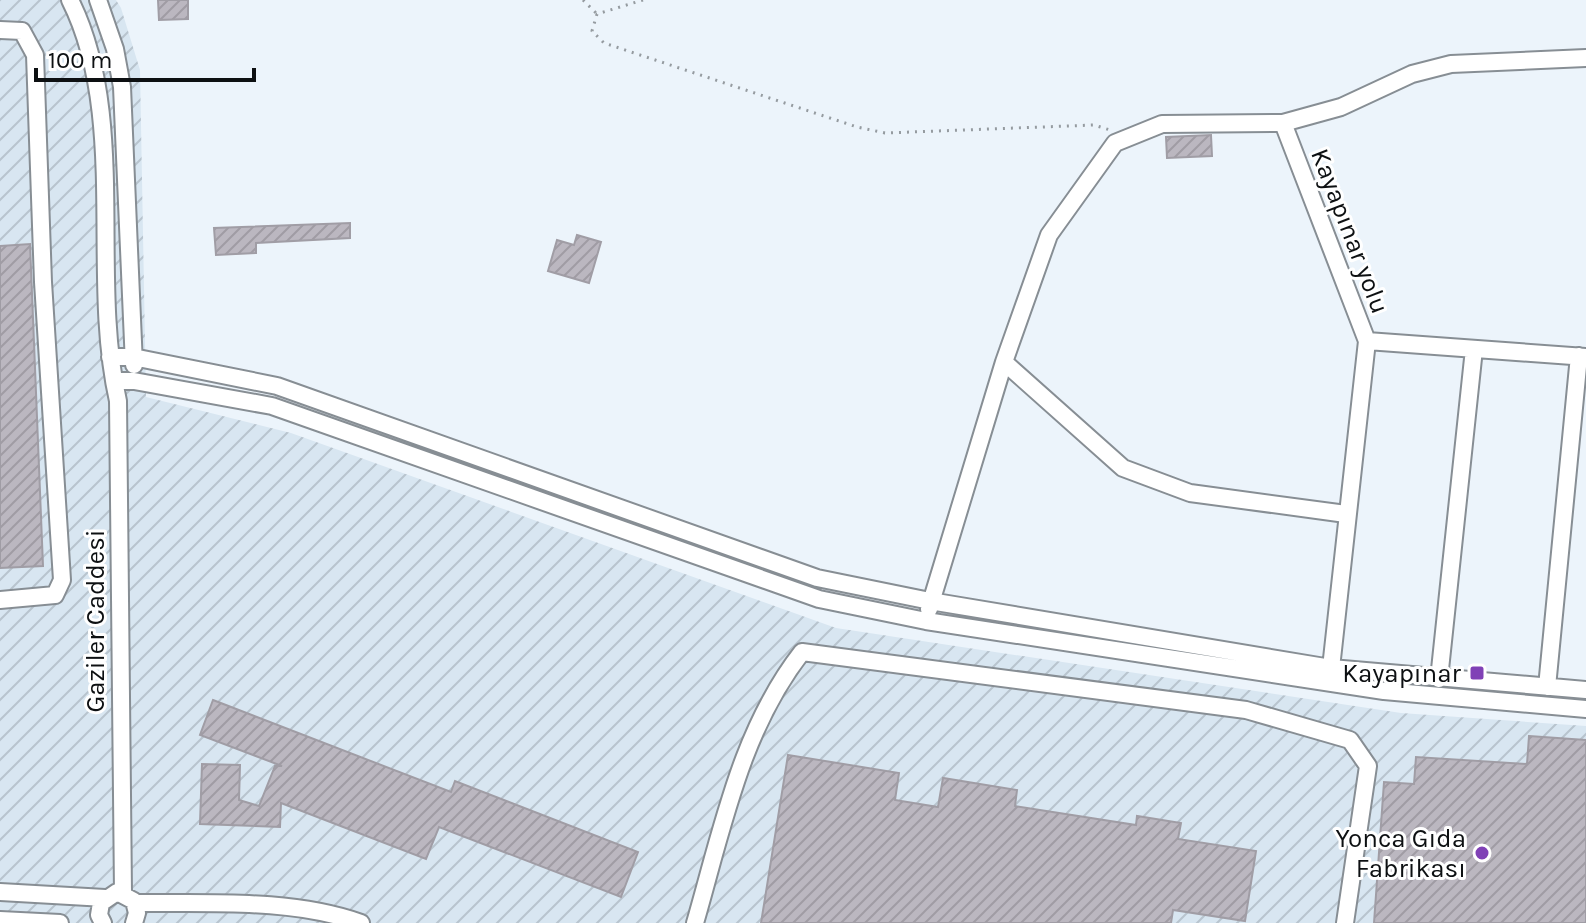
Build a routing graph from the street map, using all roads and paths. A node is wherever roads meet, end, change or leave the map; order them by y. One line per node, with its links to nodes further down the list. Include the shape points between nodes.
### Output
1 (70, 0): 12 (street, Gaziler Caddesi, via 83,26 99,104)
2 (98, 0): 13 (street, via 122,87)
3 (583, 0): 5 (path)
4 (643, 0): 5 (path)
5 (597, 14): 9 (path, via 592,31 604,43 871,130 1094,125)
6 (0, 30): 20 (street, via 22,31 35,55 62,580 55,595)
7 (1586, 58): 8 (street, Kayapınar yolu, via 1451,64 1412,74 1341,107)
8 (1283, 123): 9 (street, via 1162,124); 10 (street, Kayapınar yolu)
9 (1129, 137): 15 (street, via 1115,143 1049,235)
10 (1367, 341): 11 (street); 19 (street, Kayapınar yolu)
11 (1474, 349): 14 (street); 24 (street)
12 (110, 357): 13 (street); 16 (street, Gaziler Caddesi)
13 (133, 357): 17 (street); 21 (street, via 277,386 817,578)
14 (1583, 357): 25 (street)
15 (1004, 362): 19 (street, via 1123,468 1190,493); 21 (street)
16 (114, 381): 17 (street); 18 (street, Gaziler Caddesi)
17 (134, 381): 18 (street); 22 (street, via 272,406 819,599)
18 (118, 401): 29 (street, Gaziler Caddesi)
19 (1346, 514): 23 (street, Kayapınar yolu)
20 (0, 600)
21 (930, 601): 22 (street); 23 (street)
22 (926, 621): 27 (street, via 1384,691)
23 (1331, 668): 24 (street)
24 (1439, 679): 25 (street)
25 (1547, 687): 26 (street)
26 (1586, 690)
27 (1586, 709)
28 (0, 892): 29 (street)
29 (119, 897): 32 (street, via 99,909); 33 (street, via 137,913); 34 (street, via 280,907)
30 (0, 920): 31 (street)
31 (60, 923)
32 (103, 923)
33 (134, 923)
34 (361, 923)
35 (695, 923): 36 (street, via 746,749 802,652 1246,710 1350,740 1368,766)
36 (1345, 923)

